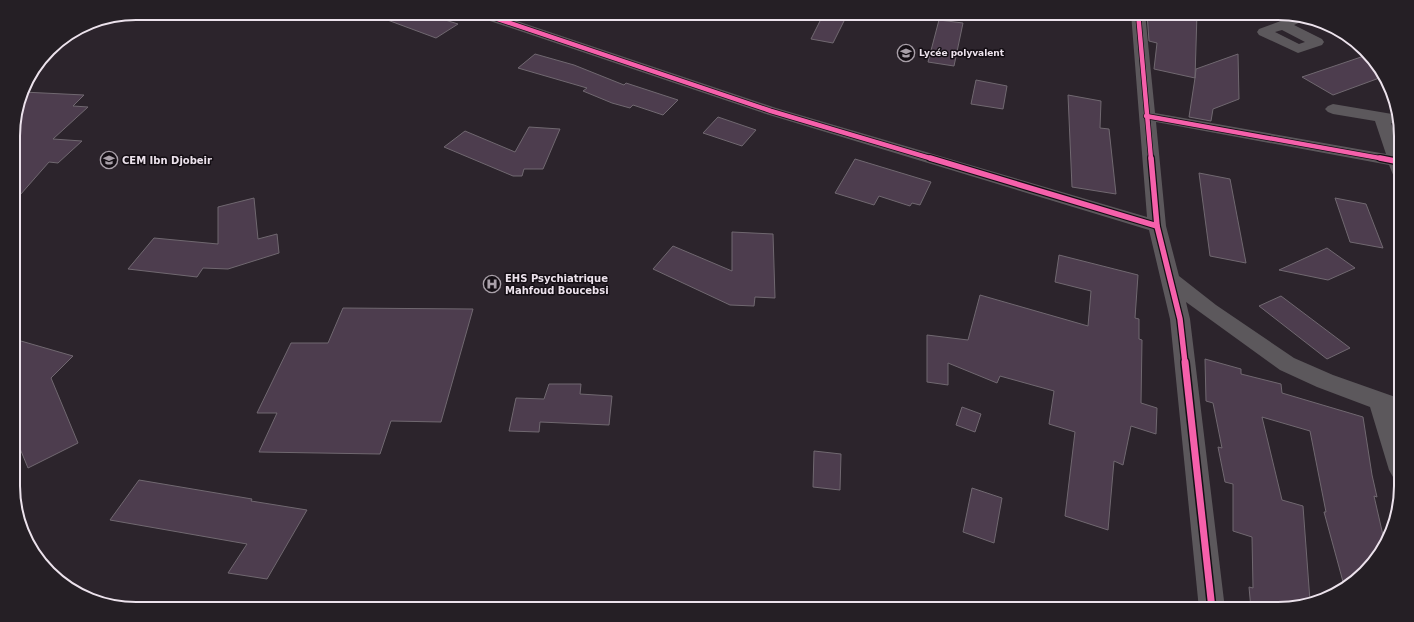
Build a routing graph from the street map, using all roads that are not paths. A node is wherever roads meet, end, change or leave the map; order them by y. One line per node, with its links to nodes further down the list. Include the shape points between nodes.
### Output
1 (501, 20): 12 (street, via 771,111)
2 (1139, 20): 7 (street)
3 (1293, 21): 4 (street)
4 (1283, 25)
5 (1333, 109): 8 (street)
6 (1391, 109): 8 (street)
7 (1146, 116): 11 (street); 12 (street)
8 (1381, 116): 9 (street); 10 (street)
9 (1392, 118)
10 (1394, 152)
11 (1394, 165)
12 (1157, 226): 13 (street)
13 (1171, 280): 14 (street, via 1209,310 1287,364); 17 (street, via 1180,319)
14 (1379, 401): 15 (street); 16 (street)
15 (1394, 406)
16 (1394, 448)
17 (1211, 602)

